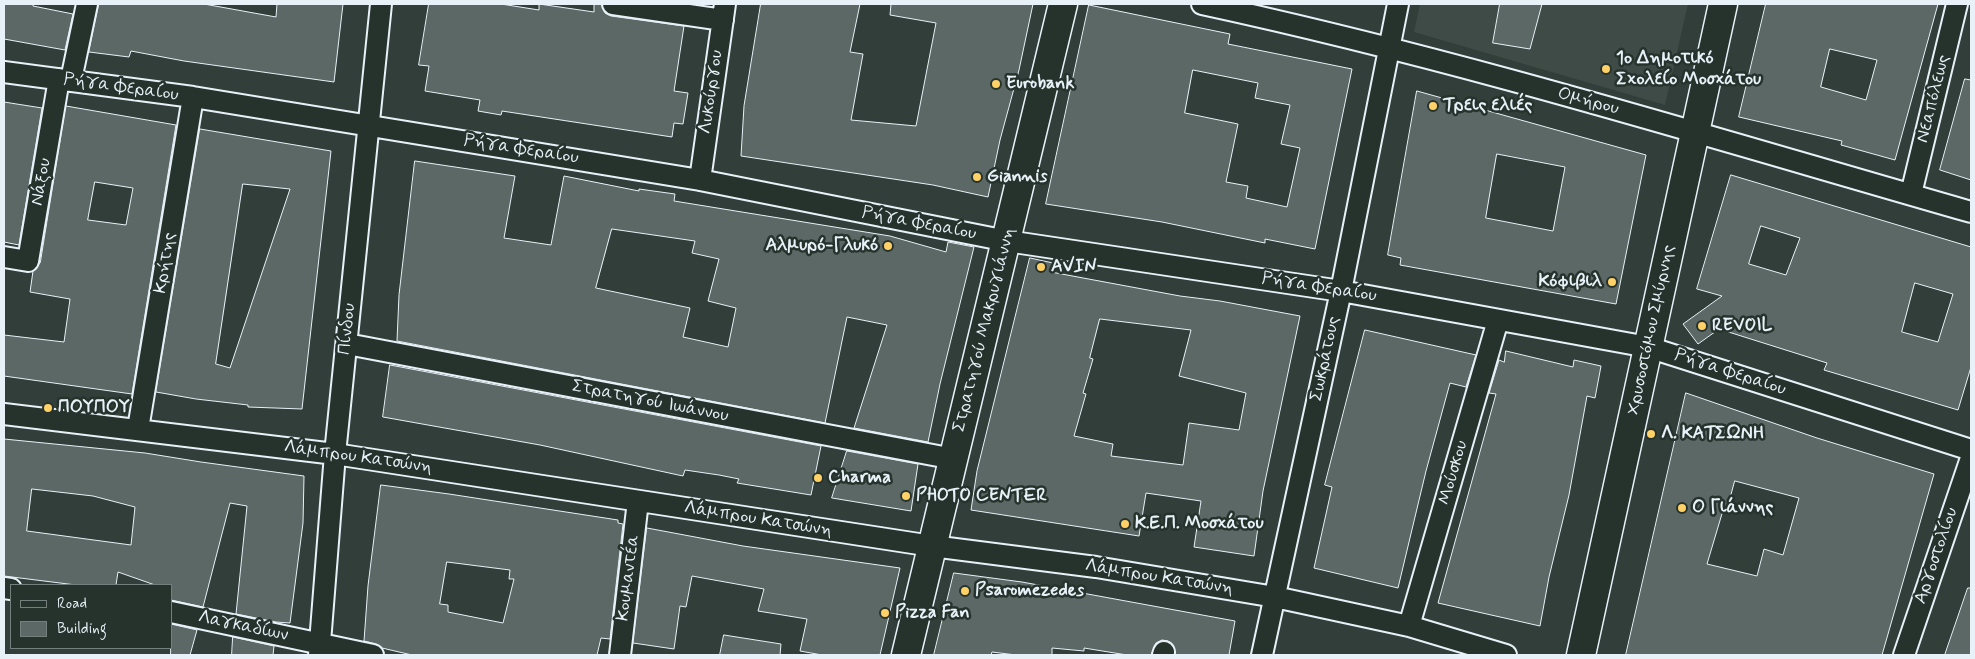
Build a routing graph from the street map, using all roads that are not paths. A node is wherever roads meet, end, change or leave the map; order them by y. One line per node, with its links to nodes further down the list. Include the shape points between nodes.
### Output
1 (87, 4): 12 (street, Νάξου)
2 (381, 4): 14 (street, Πίνδου)
3 (613, 4): 9 (street)
4 (1063, 4): 19 (main road, Στρατηγού Μακρυγιάννη)
5 (1202, 4): 10 (street, Ομήρου)
6 (1398, 4): 10 (street, Σωκράτους)
7 (1723, 4): 15 (main road, Χρυσοστόμου Σμύρνης)
8 (1957, 4): 17 (street, Νεαπόλεως)
9 (724, 12): 16 (street, Λυκούργου)
10 (1390, 47): 15 (street, Ομήρου); 21 (street, Σωκράτους)
11 (4, 72): 12 (street, Ρήγα Φεραίου)
12 (65, 80): 13 (street, Ρήγα Φεραίου); 20 (street, Νάξου, via 28,260)
13 (193, 98): 14 (street, Ρήγα Φεραίου); 26 (street, Κρήτης)
14 (370, 126): 16 (street, Ρήγα Φεραίου); 23 (street, Πίνδου)
15 (1695, 131): 17 (street, Ομήρου); 24 (main road, Χρυσοστόμου Σμύρνης)
16 (700, 180): 19 (street, Ρήγα Φεραίου)
17 (1911, 194): 18 (street, Ομήρου)
18 (1971, 212)
19 (1007, 241): 21 (street, Ρήγα Φεραίου); 30 (main road, Στρατηγού Μακρυγιάννη)
20 (4, 257)
21 (1341, 291): 22 (street, Ρήγα Φεραίου); 33 (street, Σωκράτους)
22 (1498, 320): 24 (street, Ρήγα Φεραίου); 35 (street, Μούσκου)
23 (347, 344): 28 (street, Πίνδου); 30 (street, Στρατηγού Ιωάννου)
24 (1648, 347): 27 (street, Ρήγα Φεραίου); 42 (main road, Χρυσοστόμου Σμύρνης)
25 (4, 414): 26 (street, Λάμπρου Κατσώνη)
26 (138, 429): 28 (street, Λάμπρου Κατσώνη)
27 (1971, 450)
28 (336, 454): 31 (street, Λάμπρου Κατσώνη); 36 (street, Πίνδου)
29 (1971, 458): 43 (street, Αργοστολίου)
30 (954, 459): 32 (main road, Στρατηγού Μακρυγιάννη)
31 (638, 501): 32 (street, Λάμπρου Κατσώνη); 38 (street, Κουμαντέα)
32 (932, 546): 33 (street, Λάμπρου Κατσώνη, via 1096,567); 39 (main road, Στρατηγού Μακρυγιάννη)
33 (1275, 597): 35 (street, Λάμπρου Κατσώνη); 40 (street, Σωκράτους)
34 (172, 612): 36 (street, Λαγκαδίων)
35 (1409, 626): 41 (street, Λάμπρου Κατσώνη)
36 (320, 649): 37 (street, Λαγκαδίων)
37 (373, 655)
38 (620, 655)
39 (906, 655)
40 (1262, 655)
41 (1506, 655)
42 (1581, 655)
43 (1904, 655)

